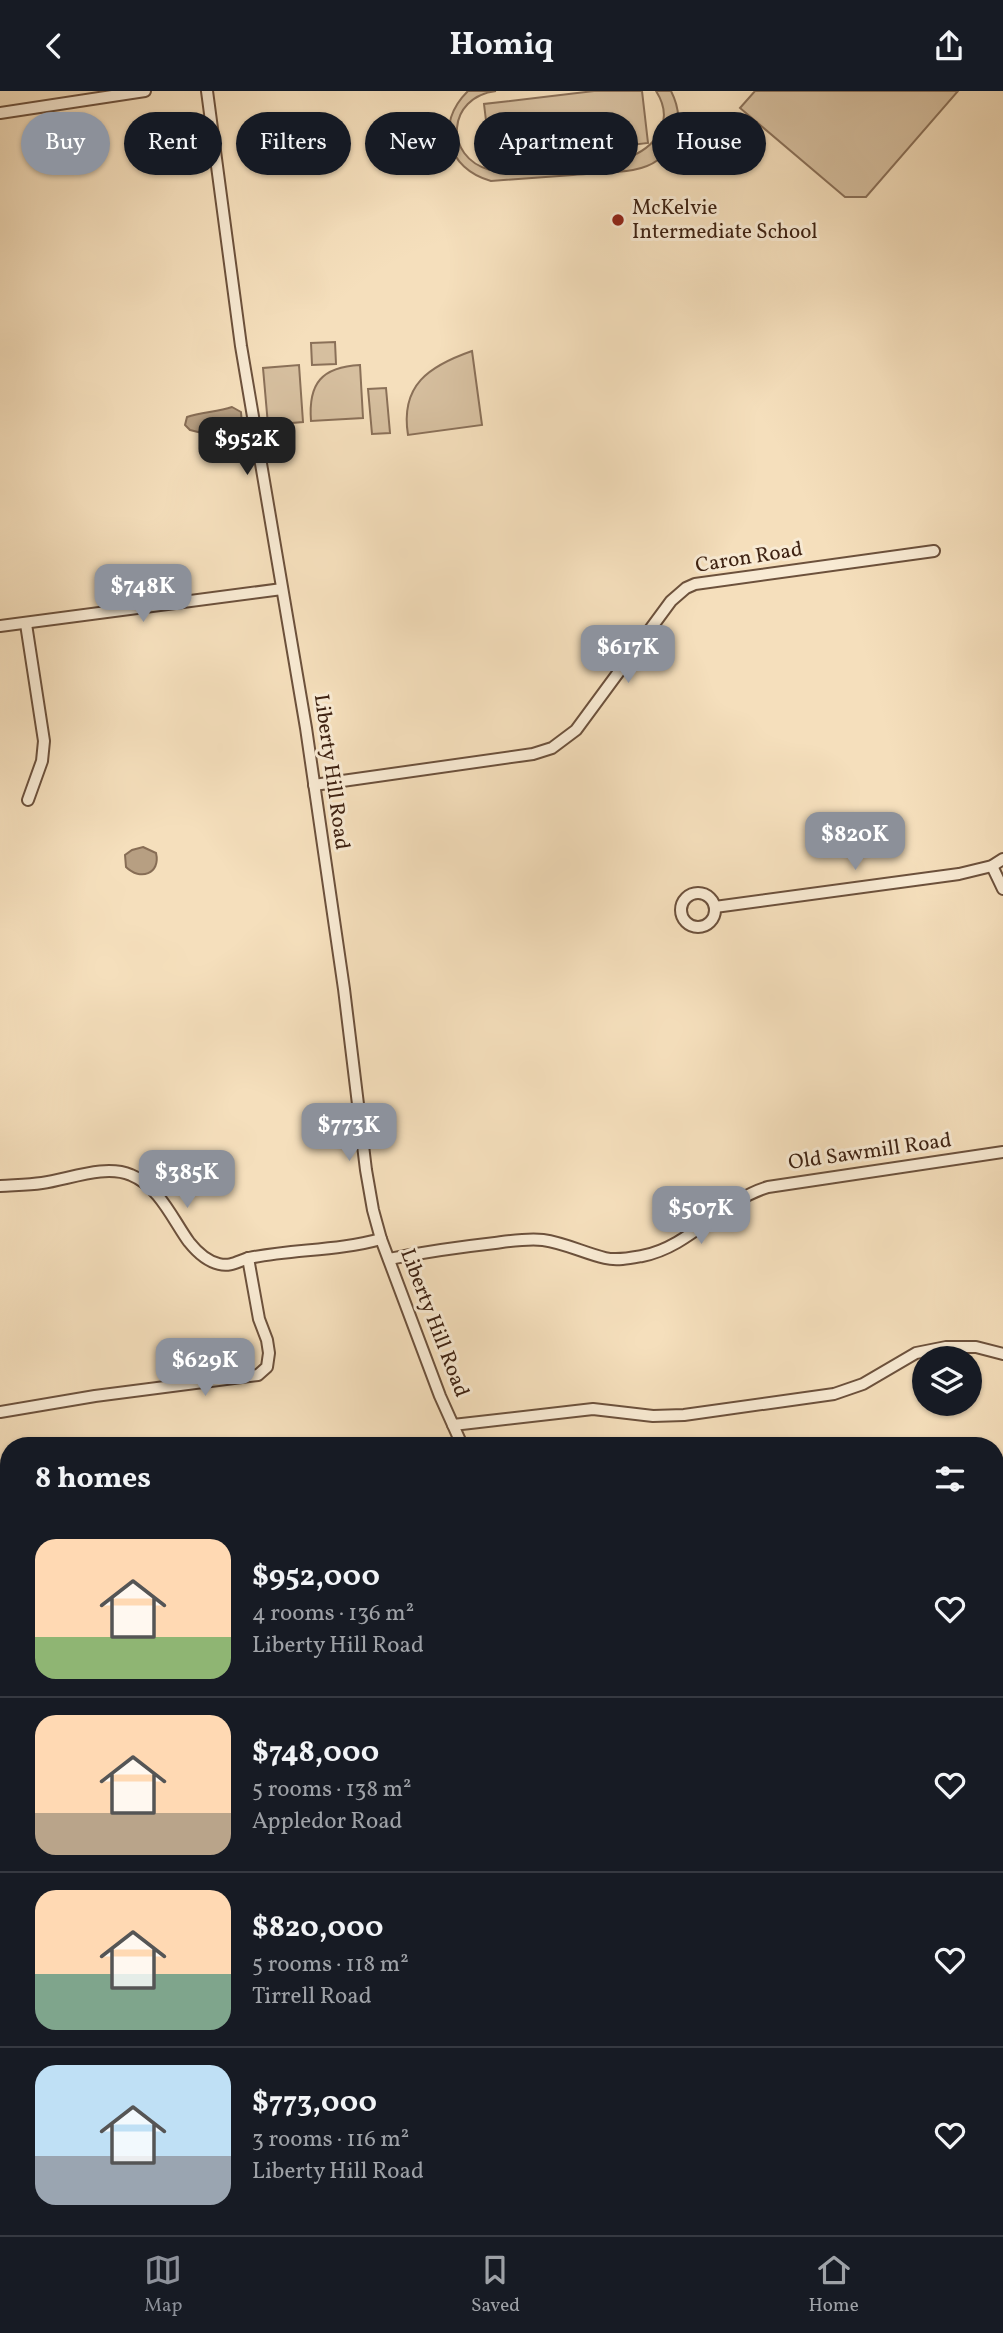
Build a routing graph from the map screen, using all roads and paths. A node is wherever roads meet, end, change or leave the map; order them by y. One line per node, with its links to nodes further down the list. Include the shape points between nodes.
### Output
1 (145, 91): 3 (street)
2 (207, 91): 5 (street, Liberty Hill Road, via 241,346)
3 (0, 113)
4 (934, 551): 8 (street, Caron Road, via 686,588 671,601 576,730 552,748)
5 (282, 589): 6 (street); 8 (street, Liberty Hill Road)
6 (26, 624): 7 (street); 9 (street, via 44,741)
7 (0, 626)
8 (314, 785): 16 (street, Liberty Hill Road, via 366,1170)
9 (28, 800)
10 (1003, 859): 11 (street)
11 (992, 866): 12 (street); 13 (street)
12 (1003, 889)
13 (715, 907)
14 (1003, 1152): 18 (street, Old Sawmill Road, via 768,1187 722,1209 673,1245 645,1256 605,1258 542,1240)
15 (0, 1185): 17 (street, via 110,1171 130,1174 148,1185 202,1256 231,1265)
16 (381, 1239): 17 (street); 18 (street, Liberty Hill Road)
17 (248, 1258): 20 (street, via 269,1353 267,1367 258,1375)
18 (388, 1259): 21 (street, Liberty Hill Road)
19 (1003, 1353): 21 (street, via 946,1347 916,1353 863,1384 834,1394 684,1415 593,1409)
20 (0, 1412)
21 (453, 1425): 22 (street, Liberty Hill Road)
22 (458, 1437)

